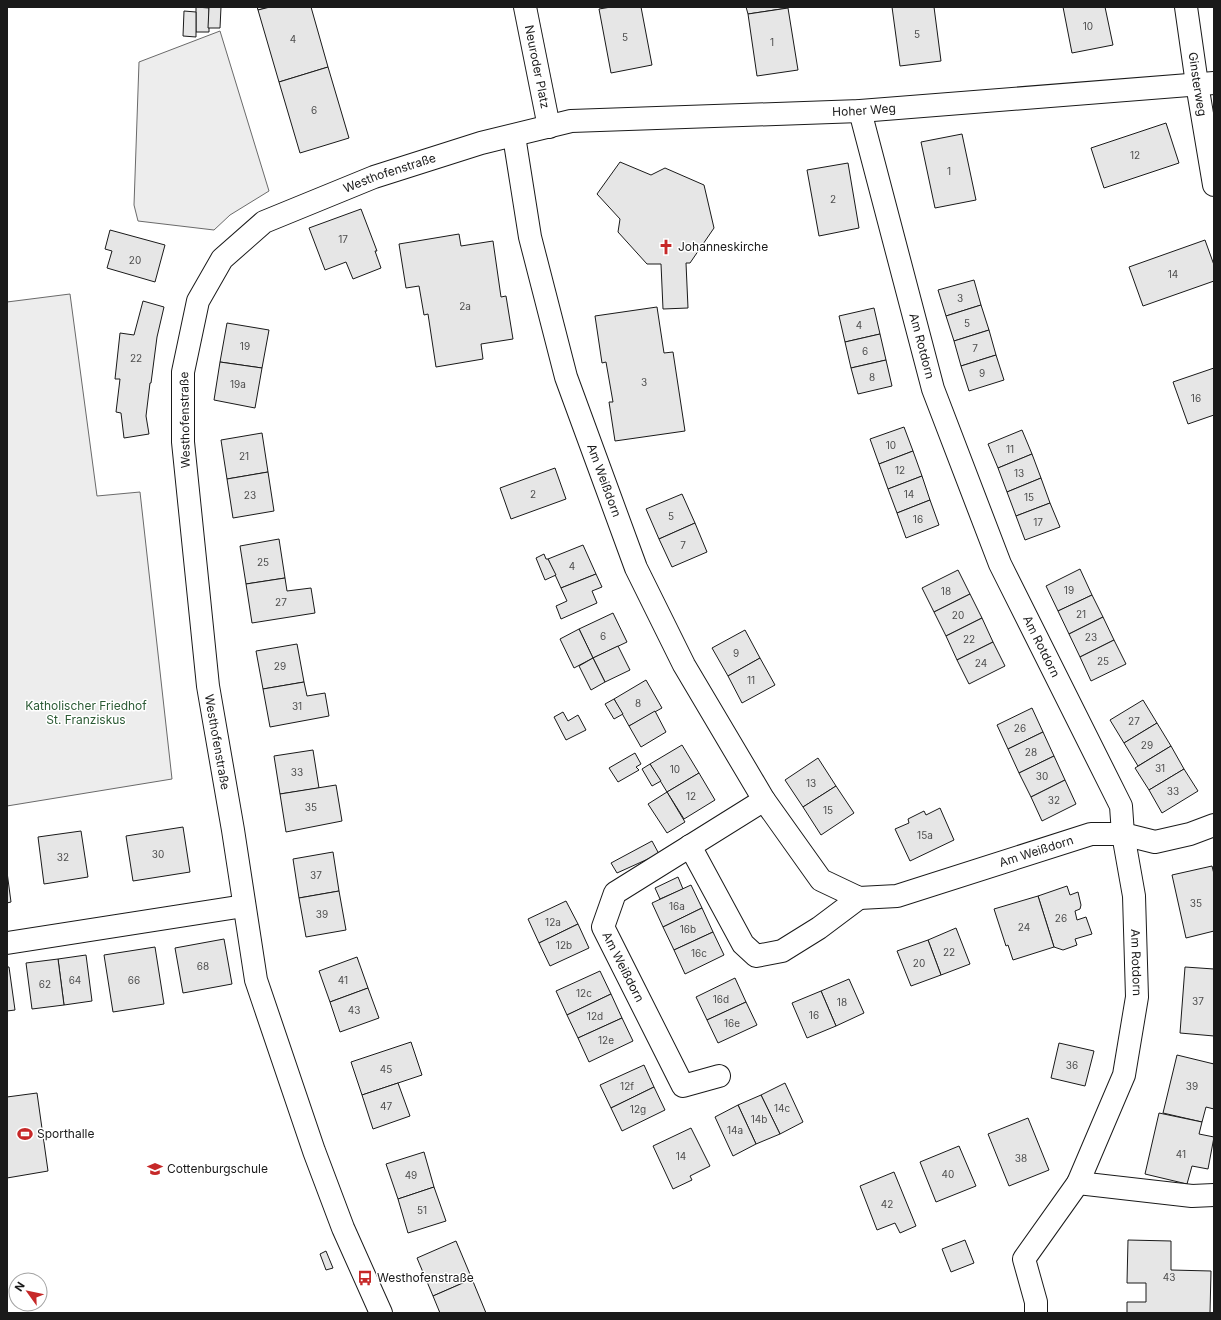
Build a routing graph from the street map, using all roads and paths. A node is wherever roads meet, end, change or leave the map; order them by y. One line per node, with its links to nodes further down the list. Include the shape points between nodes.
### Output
1 (525, 7): 5 (street, Neuroder Platz)
2 (1186, 7): 3 (street, Ginsterweg)
3 (1206, 84): 4 (street, Hoher Weg); 7 (street, Ginsterweg)
4 (860, 111): 5 (street, Hoher Weg, via 571,121); 10 (street, Am Rotdorn, via 933,389 1000,564 1121,806)
5 (549, 127): 6 (street, Hoher Weg)
6 (514, 136): 8 (street, Am Weißdorn, via 530,237 566,377 636,568 684,665); 13 (street, Westhofenstraße, via 480,143 374,177 264,222 222,259 198,301 183,372 183,442 208,686)
7 (1214, 185)
8 (764, 800): 11 (street, Am Weißdorn); 12 (street, Am Weißdorn, via 821,880)
9 (1214, 825): 10 (street, Am Weißdorn, via 1190,834 1154,842)
10 (1123, 834): 12 (street, Am Weißdorn, via 1091,834 898,896); 16 (street, Am Rotdorn, via 1134,896 1137,997 1124,1075)
11 (690, 846): 12 (street, via 743,944 756,956 782,951 819,928); 15 (street, Am Weißdorn, via 615,893 603,927 683,1086)
12 (859, 898)
13 (244, 906): 14 (street); 18 (street, Westhofenstraße, via 256,980 343,1228)
14 (7, 944)
15 (719, 1076)
16 (1078, 1184): 17 (street, via 1192,1196); 19 (street, Am Rotdorn, via 1024,1259 1036,1302)
17 (1214, 1195)
18 (381, 1313)
19 (1036, 1313)

